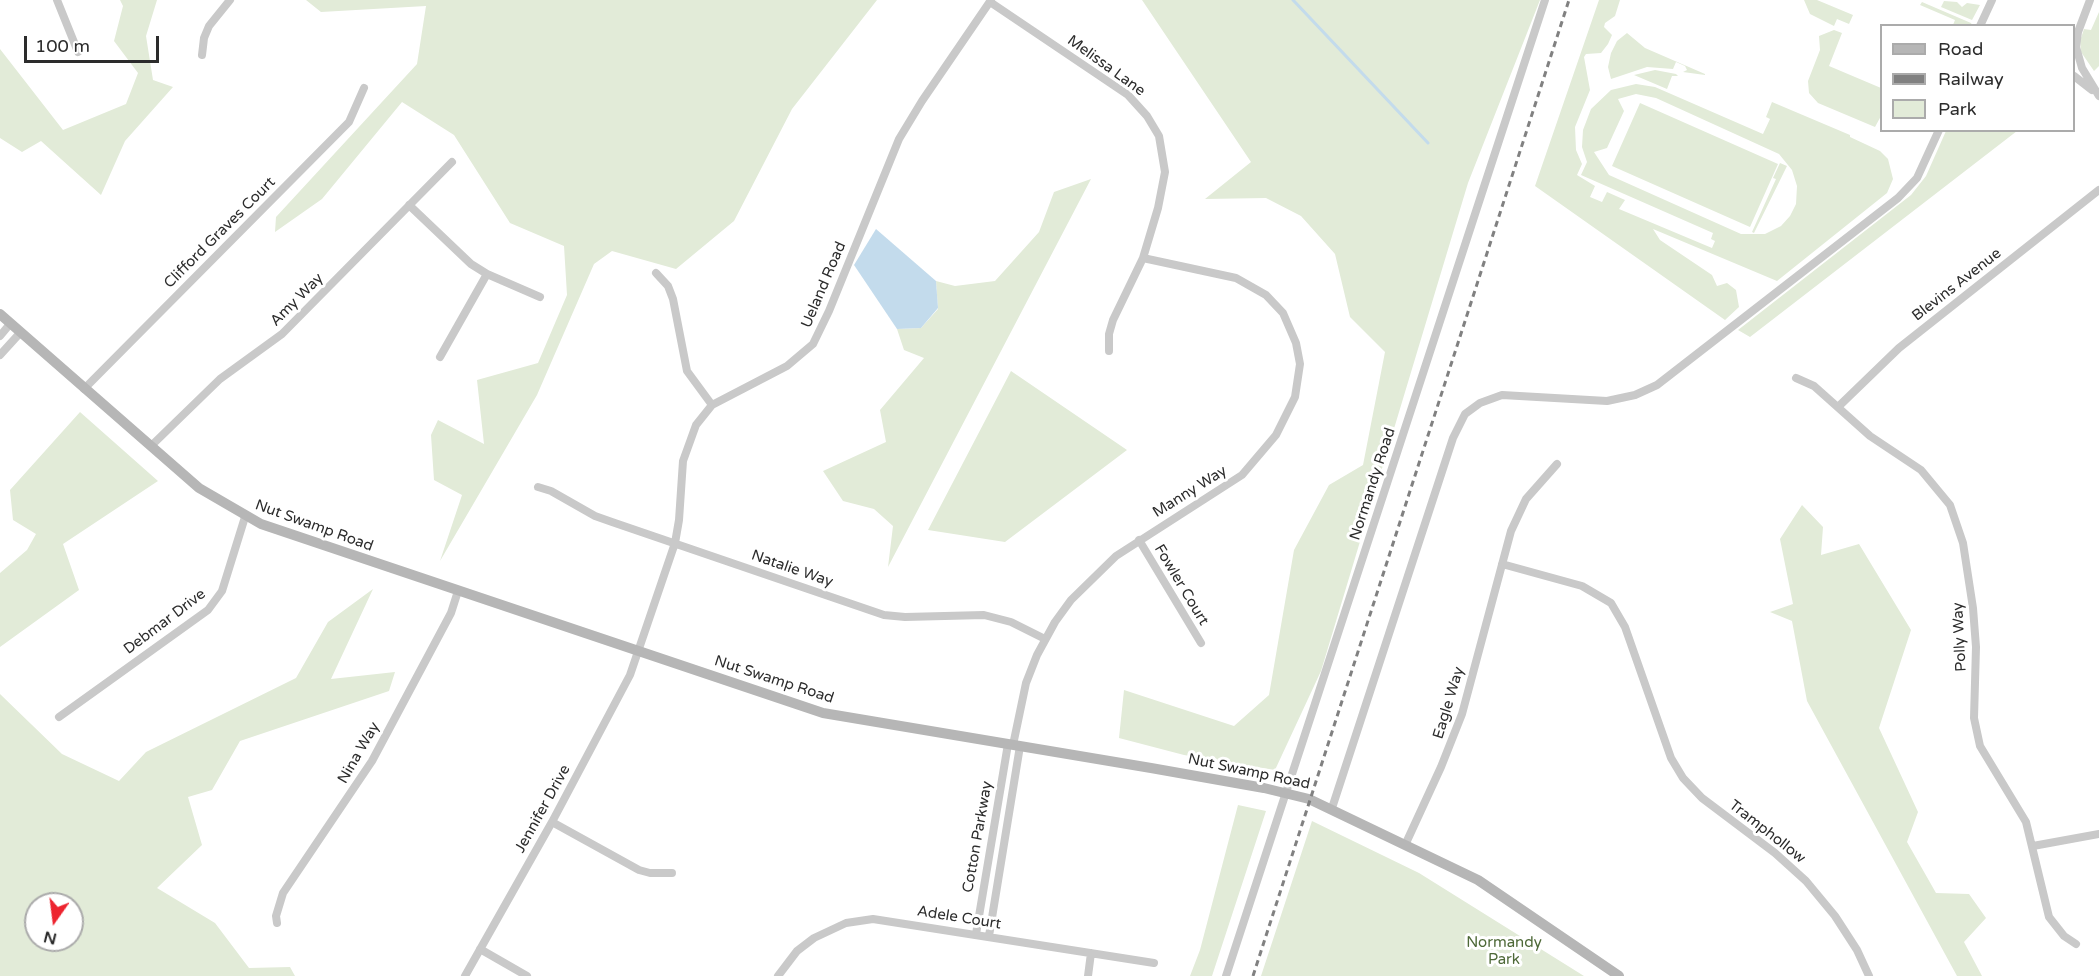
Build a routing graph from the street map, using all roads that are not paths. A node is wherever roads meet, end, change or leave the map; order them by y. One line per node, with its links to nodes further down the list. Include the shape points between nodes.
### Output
1 (57, 0): 8 (street)
2 (230, 0): 9 (street, via 209,26)
3 (1545, 0): 45 (street, Normandy Road)
4 (1992, 0): 7 (street)
5 (2090, 0): 12 (street, via 2076,47 2082,68)
6 (991, 1): 17 (street, Melissa Lane, via 1128,95 1148,116 1159,136 1165,172); 30 (street, Ueland Road, via 899,139 813,344 787,366)
7 (1981, 24)
8 (78, 52)
9 (202, 55)
10 (2075, 78): 12 (street)
11 (364, 88): 29 (street, Clifford Graves Court, via 349,122)
12 (2098, 95)
13 (1938, 132): 46 (street, via 1920,173 1898,198 1657,385 1607,401 1502,395 1465,414 1453,438)
14 (452, 162): 16 (street, Amy Way)
15 (2099, 190): 31 (street, Blevins Avenue, via 1899,348)
16 (409, 205): 19 (street, via 464,258); 32 (street, Amy Way, via 282,334 220,379)
17 (1143, 258): 25 (street, Melissa Lane, via 1113,320); 36 (street, Manny Way, via 1236,278 1257,288 1287,320 1300,364 1291,406 1258,459 1231,483)
18 (656, 273): 30 (street, via 673,299 687,371)
19 (487, 274): 20 (street); 27 (street)
20 (540, 297)
21 (0, 314): 22 (main road, Nut Swamp Road)
22 (10, 324): 23 (main road, Nut Swamp Road); 24 (street)
23 (20, 333): 26 (street); 29 (main road, Nut Swamp Road)
24 (0, 336)
25 (1109, 351)
26 (0, 355)
27 (440, 357)
28 (1796, 378): 31 (street, Polly Way, via 1814,386)
29 (84, 390): 32 (main road, Nut Swamp Road)
30 (712, 405): 37 (street, Ueland Road, via 696,425 685,452)
31 (1838, 407): 52 (street, Polly Way, via 1870,436 1928,476 1955,516 1973,608 1976,730 1988,762 2021,811)
32 (151, 446): 35 (main road, Nut Swamp Road, via 199,488)
33 (1557, 464): 38 (street, Eagle Way, via 1521,507)
34 (538, 487): 37 (street, Natalie Way, via 595,516)
35 (245, 517): 39 (main road, Nut Swamp Road); 43 (street, Debmar Drive, via 222,591 208,610)
36 (1139, 540): 40 (street, Manny Way, via 1086,582); 41 (street, Fowler Court)
37 (675, 543): 40 (street, Natalie Way, via 884,615 984,615 1011,622); 42 (street, Ueland Road)
38 (1502, 564): 50 (street, Eagle Way, via 1455,734); 67 (street, Tramphollow, via 1582,586 1611,603 1625,627 1671,758 1683,778 1702,798 1806,881 1835,916)
39 (458, 591): 42 (main road, Nut Swamp Road); 54 (street, Nina Way, via 451,613 372,761 283,893)
40 (1045, 639): 44 (street, Manny Way, via 1026,683)
41 (1201, 643)
42 (639, 651): 44 (main road, Nut Swamp Road, via 822,713); 47 (street, Jennifer Drive)
43 (58, 717)
44 (1014, 745): 45 (main road, Nut Swamp Road); 49 (street, Cotton Parkway); 51 (street, Cotton Parkway)
45 (1287, 793): 46 (main road, Nut Swamp Road); 65 (street, Normandy Road)
46 (1332, 808): 50 (main road, Nut Swamp Road)
47 (552, 822): 53 (street, via 639,870); 58 (street, Jennifer Drive)
48 (2099, 834): 52 (street)
49 (991, 843): 51 (street); 55 (street, Cotton Parkway)
50 (1406, 843): 66 (main road, Nut Swamp Road, via 1478,880)
51 (1003, 844): 56 (street, Cotton Parkway)
52 (2033, 846): 57 (street, Polly Way, via 2049,917)
53 (672, 873)
54 (277, 923)
55 (976, 934): 56 (street, Adele Court); 63 (street, Adele Court, via 884,920 846,923 804,944)
56 (988, 936): 59 (street, Adele Court)
57 (2076, 944)
58 (480, 949): 61 (street, Jennifer Drive); 62 (street)
59 (1091, 953): 60 (street, Adele Court); 64 (street)
60 (1154, 963)
61 (465, 976)
62 (527, 976)
63 (778, 976)
64 (1088, 976)
65 (1226, 976)
66 (1619, 976)
67 (1869, 976)

